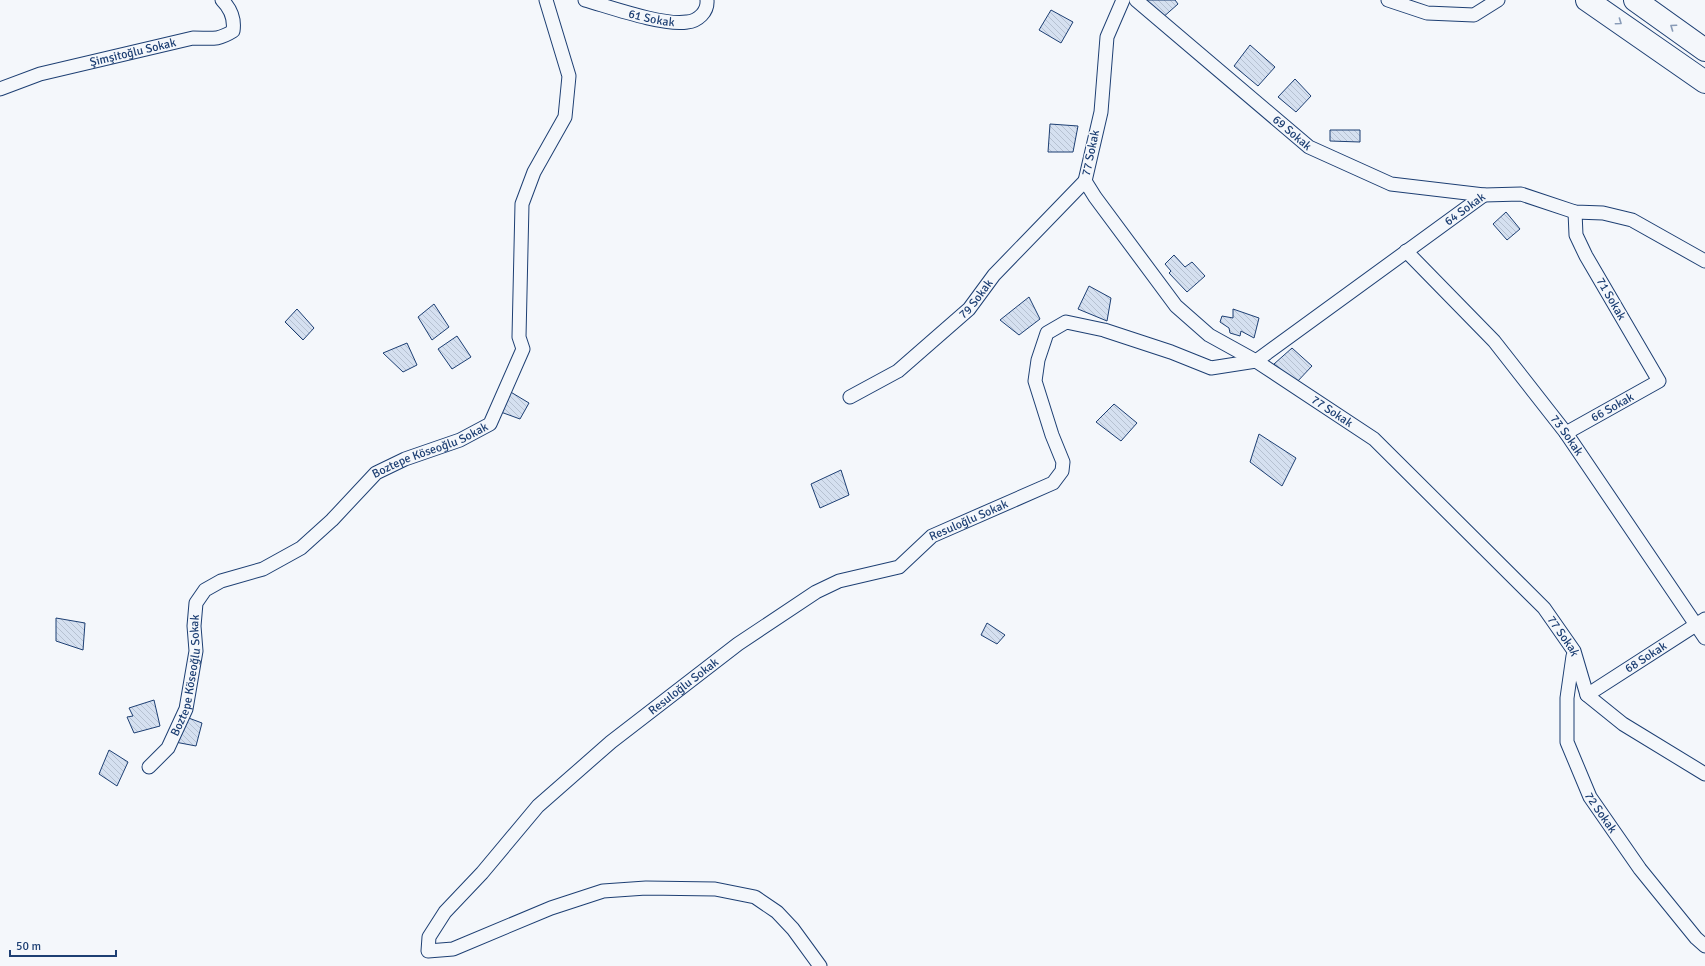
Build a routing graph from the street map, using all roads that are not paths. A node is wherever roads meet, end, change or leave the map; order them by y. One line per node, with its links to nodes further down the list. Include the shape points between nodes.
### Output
1 (222, 0): 13 (street, Şimşitoğlu Sokak, via 232,14 234,25 233,31 224,37 193,38 40,74)
2 (546, 0): 27 (street, Boztepe Köseoğlu Sokak, via 569,76 565,117 534,172 522,204 519,337 522,349 490,424 460,440 405,459 376,473 332,520 301,548 263,569 221,581 205,590 196,603 196,651 186,709 168,748)
3 (585, 0): 4 (street, 61 Sokak, via 666,22 687,22 700,17 705,11)
4 (707, 0)
5 (1123, 0): 14 (street, 77 Sokak, via 1107,36 1101,112)
6 (1136, 0): 15 (street, 69 Sokak, via 1309,147 1391,184)
7 (1388, 0): 8 (street, via 1427,13 1474,15)
8 (1498, 0)
9 (1587, 0): 12 (highway, one-way to 12)
10 (1635, 0): 11 (highway, one-way to 10)
11 (1705, 50)
12 (1705, 82)
13 (0, 89)
14 (1085, 181): 19 (street, 77 Sokak, via 1094,197 1176,306 1209,335); 21 (street, 79 Sokak, via 994,275 969,309 898,371)
15 (1484, 195): 16 (street, 64 Sokak, via 1521,194); 17 (street, 64 Sokak)
16 (1575, 212): 18 (street, 64 Sokak, via 1603,213 1632,220); 20 (street, 71 Sokak, via 1576,234 1586,256)
17 (1406, 252): 19 (street, 64 Sokak); 22 (street, 73 Sokak, via 1494,341)
18 (1705, 261)
19 (1256, 361): 25 (street, 77 Sokak, via 1374,439 1544,608); 30 (street, Resuloğlu Sokak, via 1211,368 1104,330 1066,322 1047,333 1038,360 1035,381 1063,462 1062,472 1053,483 932,536 899,567 839,581 816,592 738,644 611,742 538,806 482,873 445,912 429,937 428,951 453,949 551,908 603,891 646,888 715,889 755,897 777,912)
20 (1659, 382): 22 (street, 66 Sokak)
21 (850, 397)
22 (1566, 433): 23 (street, 73 Sokak)
23 (1700, 622): 24 (street, 73 Sokak); 26 (street, 68 Sokak)
24 (1705, 638)
25 (1574, 651): 26 (street, 77 Sokak); 29 (street, 72 Sokak, via 1567,698 1567,742 1590,798 1640,869)
26 (1587, 695): 28 (street, via 1623,724)
27 (149, 767)
28 (1705, 774)
29 (1705, 946)
30 (820, 966)

